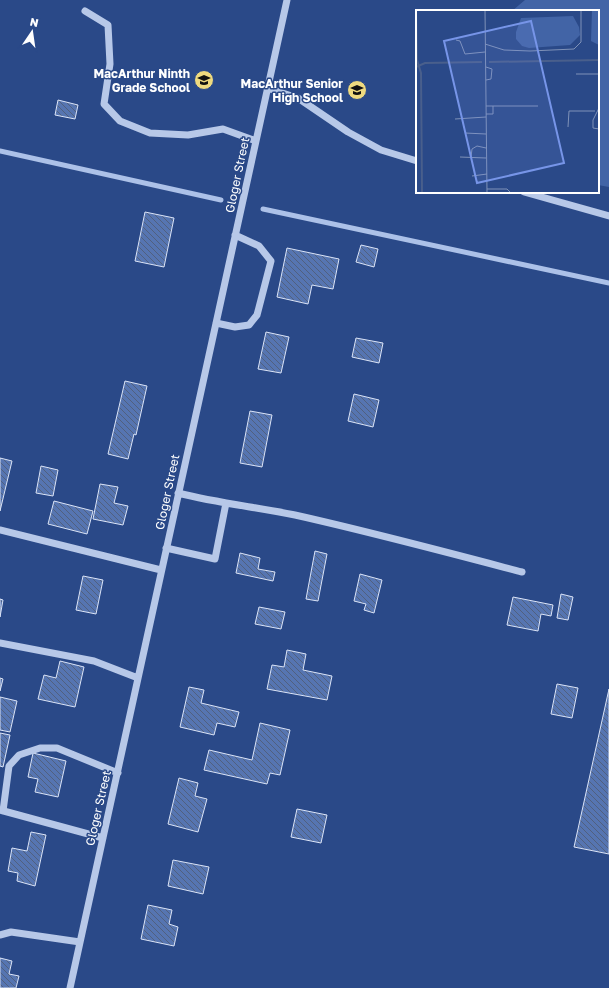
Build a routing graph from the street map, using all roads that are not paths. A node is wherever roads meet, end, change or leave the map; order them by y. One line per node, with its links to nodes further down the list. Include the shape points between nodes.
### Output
1 (287, 0): 3 (street, Gloger Street)
2 (85, 11): 4 (street, via 108,25 110,64 104,104 120,121 150,134 188,135 223,129)
3 (267, 88): 4 (street, Gloger Street); 5 (street, via 298,98 348,132 381,150)
4 (256, 141): 8 (street, Gloger Street)
5 (416, 161)
6 (528, 193): 7 (street)
7 (609, 216)
8 (235, 235): 9 (street, Gloger Street); 9 (street, via 259,246 271,261 266,285 257,315 249,325 234,327)
9 (216, 322): 10 (street, Gloger Street)
10 (178, 493): 11 (street); 13 (street, Gloger Street)
11 (226, 503): 13 (street, via 215,559); 15 (street, via 324,522)
12 (0, 530): 14 (street)
13 (166, 548): 14 (street, Gloger Street)
14 (161, 570): 17 (street, Gloger Street)
15 (522, 572)
16 (0, 642): 17 (street, via 94,661)
17 (138, 678): 18 (street, Gloger Street)
18 (118, 773): 19 (street, via 57,748 40,748 19,755 9,766); 20 (street, Gloger Street)
19 (2, 811): 20 (street)
20 (102, 838): 22 (street, Gloger Street)
21 (0, 935): 22 (street, via 11,932)
22 (80, 942): 23 (street, Gloger Street)
23 (70, 988)

